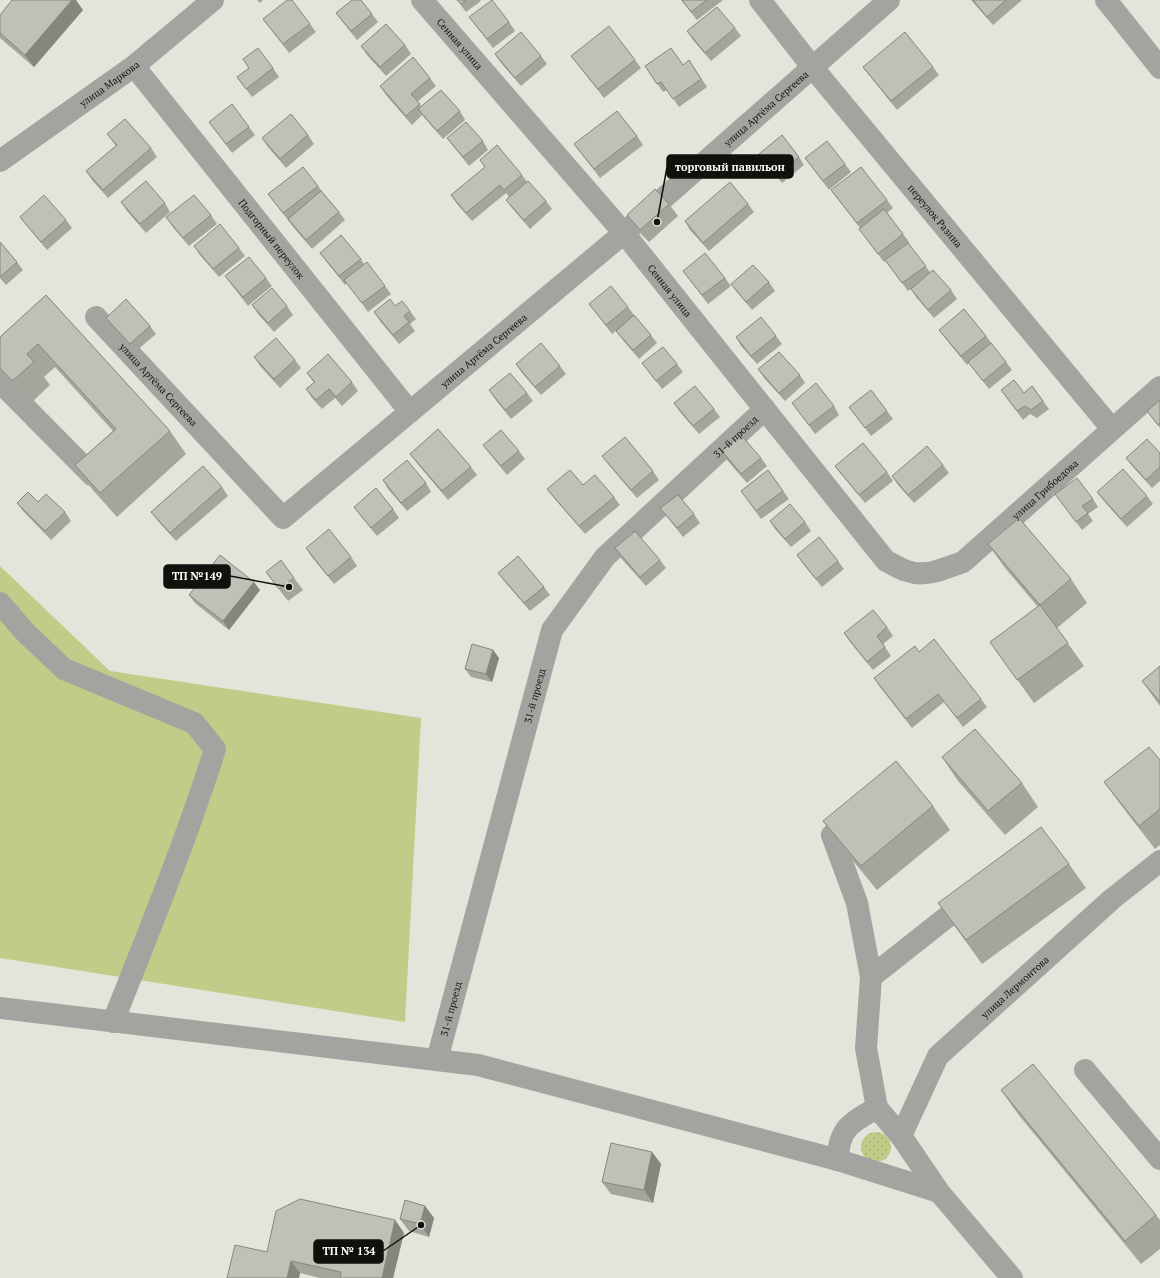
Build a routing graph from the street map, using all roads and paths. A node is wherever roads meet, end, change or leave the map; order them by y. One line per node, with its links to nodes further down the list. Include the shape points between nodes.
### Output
1 (213, 0): 6 (street, улица Маркова)
2 (422, 0): 10 (street, Сенная улица)
3 (760, 0): 7 (street, переулок Разина)
4 (889, 0): 7 (street, улица Артёма Сергеева)
5 (1106, 0): 8 (street)
6 (134, 66): 9 (street, улица Маркова); 15 (street, Подгорный переулок)
7 (813, 68): 10 (street, улица Артёма Сергеева); 16 (street, переулок Разина)
8 (1160, 68)
9 (0, 161)
10 (624, 233): 14 (street, Сенная улица); 15 (street, улица Артёма Сергеева)
11 (96, 317): 15 (street, улица Артёма Сергеева, via 283,518)
12 (0, 382): 17 (street)
13 (1160, 387): 16 (street, улица Грибоедова)
14 (765, 409): 18 (street, Сенная улица, via 886,561 908,572); 26 (street, 31-й проезд, via 604,557 552,630)
15 (410, 412)
16 (1112, 429): 18 (street, улица Грибоедова, via 963,562 933,573)
17 (92, 475)
18 (920, 574)
19 (0, 603): 25 (street, via 24,631 64,669 194,723 215,749)
20 (872, 800): 23 (street, via 832,835 857,903)
21 (1160, 861): 29 (street, улица Лермонтова, via 1112,899 938,1056)
22 (984, 888): 23 (street)
23 (871, 977): 28 (street, via 866,1048)
24 (0, 1008): 25 (street)
25 (114, 1022): 26 (street)
26 (436, 1060): 31 (street, via 478,1065)
27 (1085, 1070): 30 (street)
28 (877, 1108): 29 (street); 31 (street, via 852,1122 842,1135 838,1147)
29 (901, 1136): 32 (street)
30 (1160, 1159)
31 (838, 1160): 32 (street)
32 (939, 1192): 33 (street)
33 (1012, 1278)

